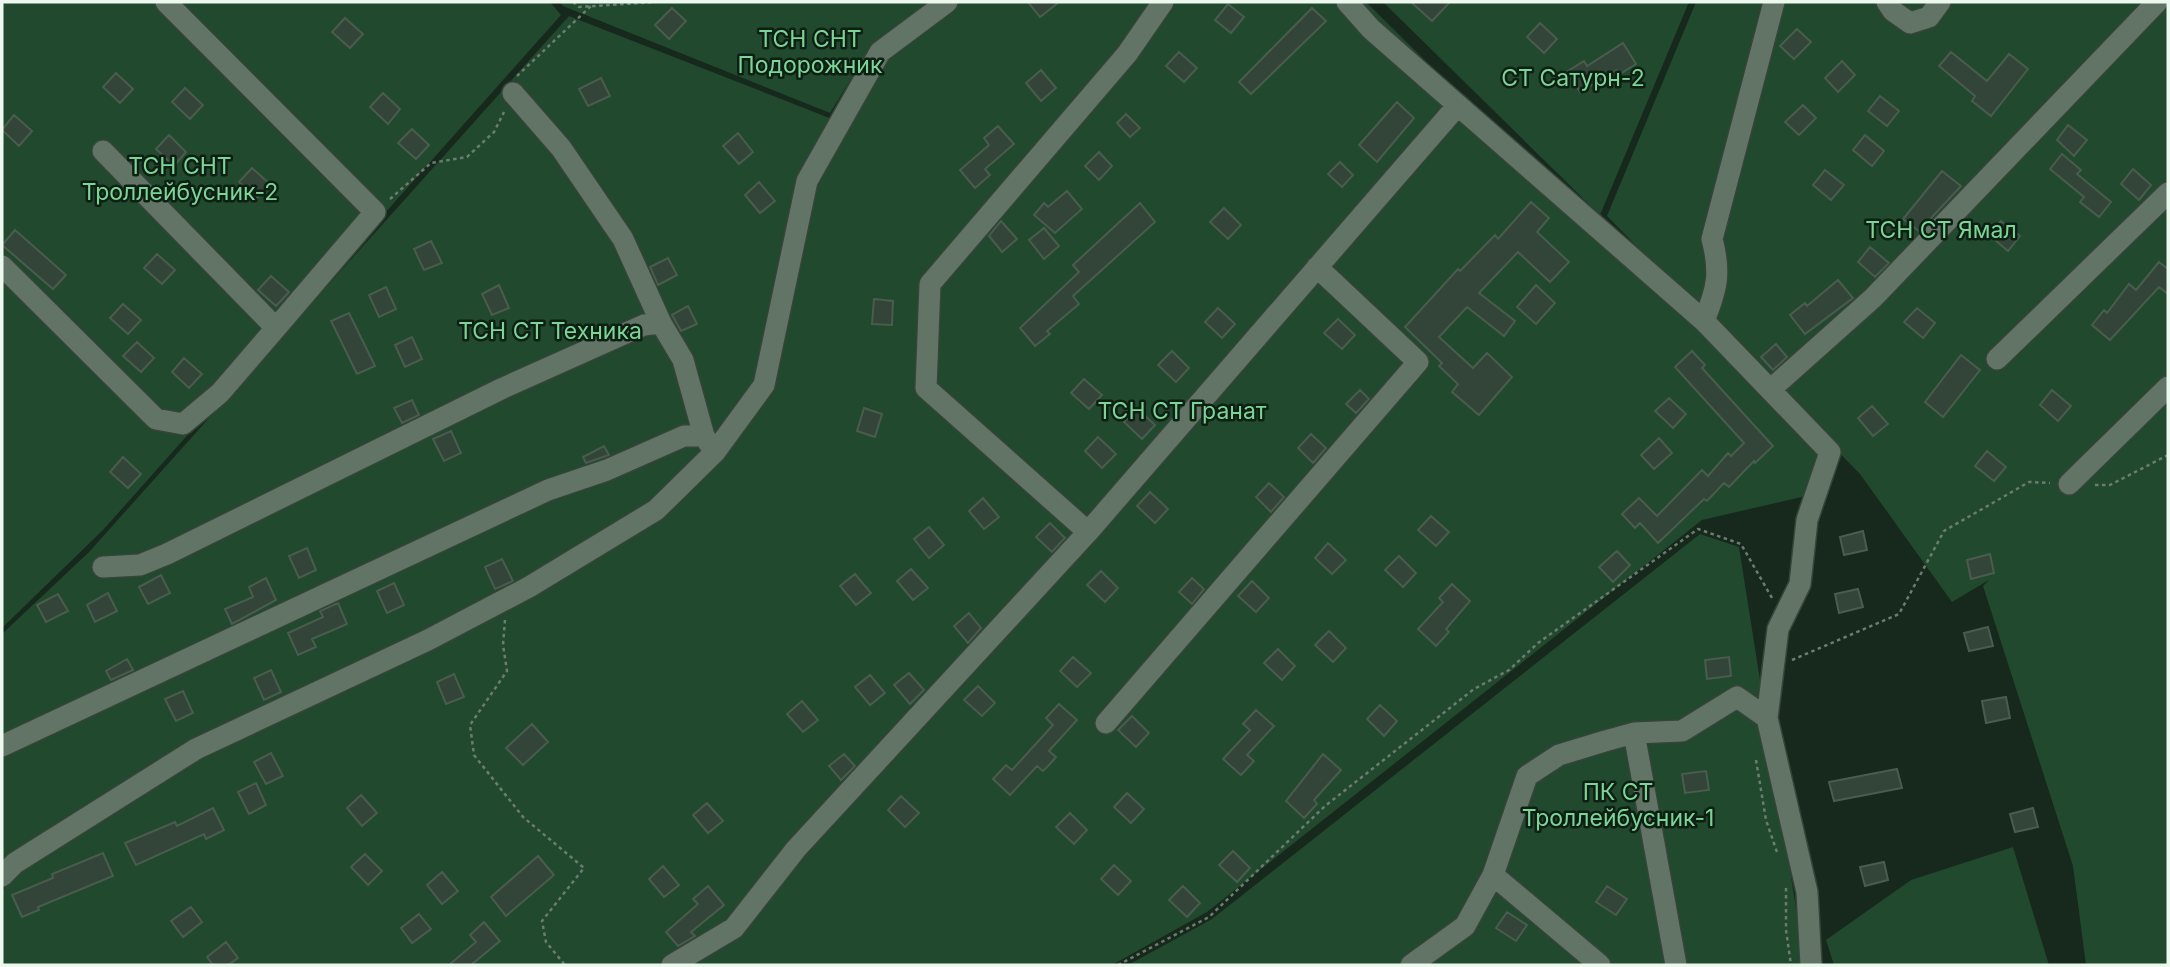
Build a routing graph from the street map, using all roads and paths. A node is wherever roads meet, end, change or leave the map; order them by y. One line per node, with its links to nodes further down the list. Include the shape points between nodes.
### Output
1 (166, 2): 16 (street)
2 (573, 2): 11 (path)
3 (656, 2): 11 (path)
4 (947, 2): 25 (street, via 880,52 807,181 764,385)
5 (1163, 2): 28 (street, via 1127,54 930,284 926,388)
6 (1347, 2): 13 (street)
7 (1774, 2): 19 (street, via 1712,239 1718,265 1716,292)
8 (1887, 2): 9 (street, via 1910,23 1929,17)
9 (1940, 2)
10 (2157, 2): 24 (street, via 1872,298)
11 (590, 6): 12 (path, via 518,74)
12 (513, 93): 16 (path, via 494,132 467,157 431,163); 20 (street, via 605,209)
13 (1458, 105): 18 (street); 19 (street)
14 (103, 151): 21 (street)
15 (2168, 193): 22 (street)
16 (375, 212): 21 (street)
17 (2, 266): 21 (street, via 156,419 183,424 220,393)
18 (1317, 267): 28 (street); 34 (street, via 1418,362)
19 (1704, 321): 24 (street)
20 (661, 323): 25 (street, via 683,360); 29 (street, via 644,325 501,389 167,554 140,565)
21 (276, 328)
22 (1997, 359)
23 (2168, 387): 27 (street)
24 (1771, 389): 31 (street, via 1830,452 1808,520 1800,584)
25 (709, 444): 30 (street, via 656,510); 36 (street, via 684,436 548,490)
26 (2168, 455): 27 (path, via 2110,485)
27 (2069, 484): 32 (path, via 2029,482 1944,531 1899,614)
28 (1088, 532): 43 (street, via 796,849 734,928)
29 (103, 567)
30 (507, 598): 39 (street, via 196,749 15,863); 42 (path, via 503,645 507,671 470,725 474,755 523,817 583,868 542,921 546,942)
31 (1778, 629): 32 (street); 44 (path, via 1771,592 1741,544 1698,529 1538,643 1509,670 1474,689 1325,806 1209,917)
32 (1773, 668): 33 (street)
33 (1767, 718): 35 (street, via 1737,697 1682,731); 49 (street, via 1807,892)
34 (1106, 723)
35 (1634, 733): 40 (street, via 1559,755 1527,776); 47 (street)
36 (2, 746)
37 (1758, 752): 38 (path, via 1757,775)
38 (1778, 856)
39 (2, 876)
40 (1493, 876): 45 (street, via 1465,926); 46 (street)
41 (1786, 879): 48 (path)
42 (565, 965)
43 (672, 965)
44 (1118, 965)
45 (1411, 965)
46 (1600, 965)
47 (1675, 965)
48 (1790, 965)
49 (1811, 965)

